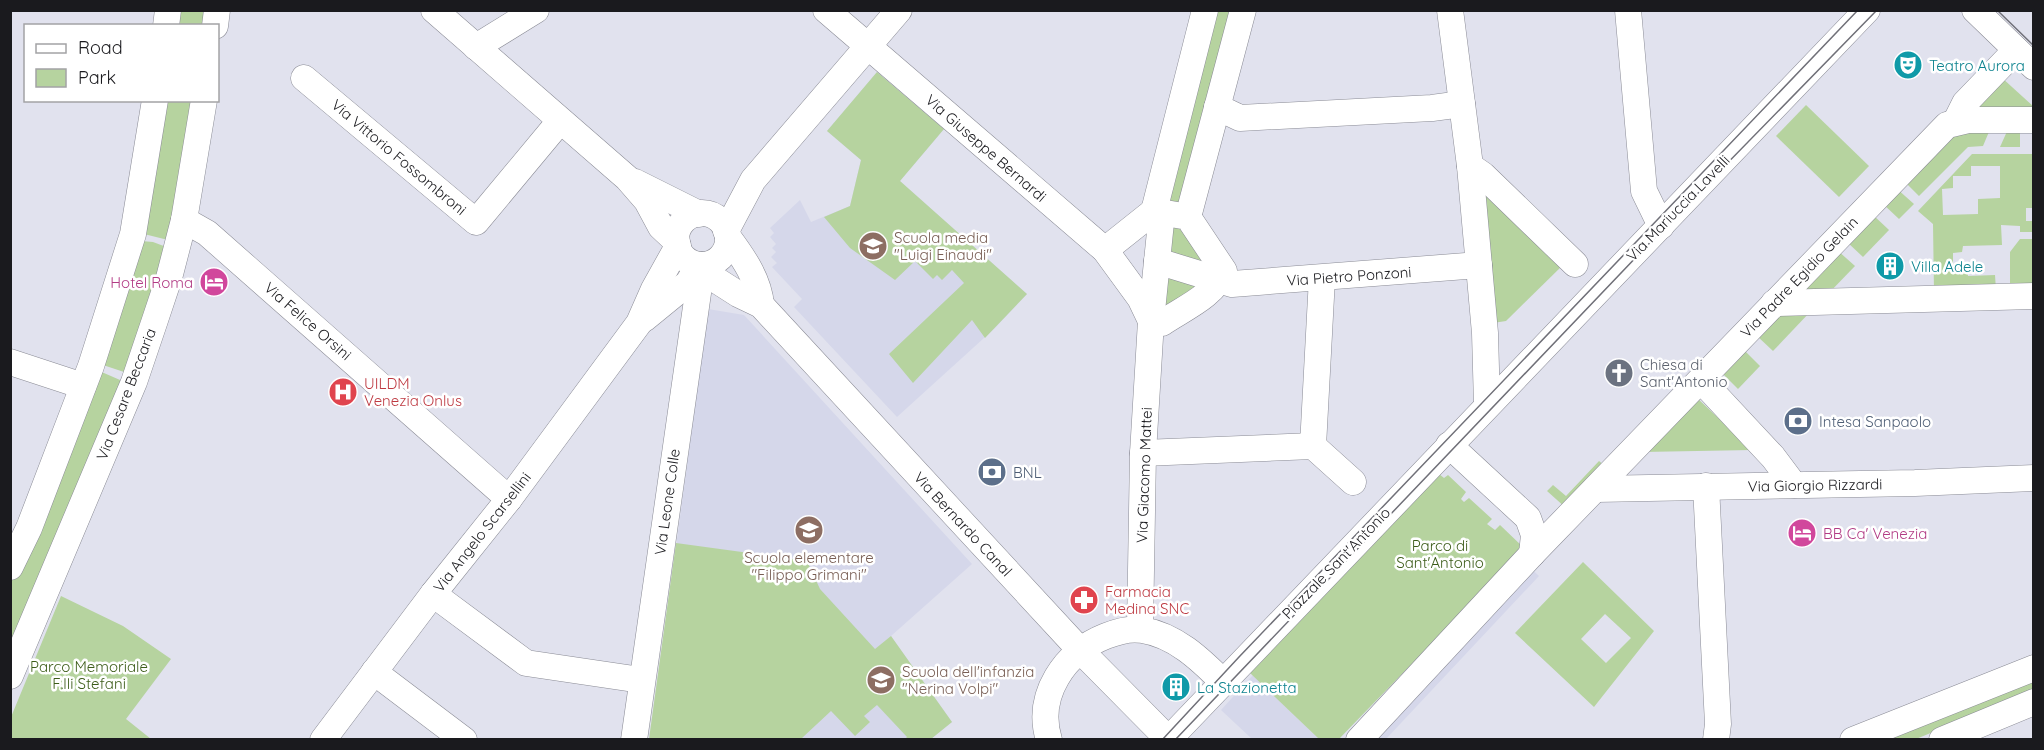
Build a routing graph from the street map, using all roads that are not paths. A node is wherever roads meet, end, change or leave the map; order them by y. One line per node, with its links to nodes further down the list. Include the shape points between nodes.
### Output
1 (434, 10): 12 (street)
2 (536, 10): 12 (street)
3 (826, 10): 11 (street, Via Giuseppe Bernardi)
4 (898, 10): 11 (street)
5 (1205, 10): 25 (street, Via Giacomo Mattei)
6 (1243, 10): 18 (street)
7 (1450, 10): 17 (street)
8 (1628, 10): 29 (street, via 1644,191)
9 (1867, 10): 29 (street, Via Mariuccia Lavelli)
10 (1975, 10): 13 (street)
11 (867, 46): 23 (street); 32 (street, Via Giuseppe Bernardi)
12 (476, 47): 20 (street)
13 (2025, 58): 21 (street, Via Padre Egidio Gelain, via 1965,103)
14 (304, 78): 20 (street, Via Vittorio Fossombroni, via 476,222)
15 (155, 102): 46 (street, via 133,234)
16 (204, 102): 28 (street, Via Cesare Beccaria)
17 (1462, 104): 18 (street, via 1240,118); 22 (street)
18 (1217, 107): 27 (street)
19 (2034, 120): 21 (street)
20 (560, 121): 24 (street)
21 (1956, 121): 40 (street, Via Padre Egidio Gelain, via 1936,135)
22 (1470, 166): 34 (street); 36 (street)
23 (759, 172): 26 (street); 30 (street)
24 (627, 178): 26 (street); 31 (street)
25 (1158, 211): 27 (street); 32 (street); 33 (street, Via Giacomo Mattei)
26 (702, 214): 30 (street, via 718,219); 31 (street, via 682,223)
27 (1188, 217): 38 (street, via 1224,271)
28 (184, 220): 56 (street, Via Felice Orsini, via 207,232); 67 (street, Via Cesare Beccaria, via 134,381)
29 (1661, 226): 47 (street, Via Mariuccia Lavelli)
30 (727, 234): 35 (street, via 723,256); 41 (street, Via Bernardo Canal, via 744,258 760,292)
31 (677, 244): 35 (street, via 686,260); 43 (street, Via Angelo Scarsellini)
32 (1105, 250): 42 (street, Via Giuseppe Bernardi, via 1140,298)
33 (1157, 261): 38 (street, Via Pietro Ponzoni); 42 (street, Via Giacomo Mattei)
34 (1575, 264)
35 (702, 265): 41 (street, Via Bernardo Canal, via 713,278); 43 (street, Via Angelo Scarsellini, via 688,282); 68 (street, Via Leone Colle)
36 (1479, 265): 37 (street, Via Pietro Ponzoni); 47 (street)
37 (1322, 278): 38 (street, Via Pietro Ponzoni, via 1232,284); 49 (street)
38 (1220, 281): 42 (street, via 1162,323)
39 (2034, 296): 40 (street)
40 (1774, 303): 45 (street, Via Padre Egidio Gelain)
41 (761, 305): 64 (street, Via Bernardo Canal)
42 (1150, 321): 50 (street, Via Giacomo Mattei)
43 (639, 323): 56 (street, Via Angelo Scarsellini)
44 (10, 362): 46 (street)
45 (1701, 380): 53 (street); 55 (street, Via Padre Egidio Gelain)
46 (83, 386): 59 (street)
47 (1487, 405): 48 (street, Piazzale Sant'Antonio)
48 (1449, 445): 58 (street); 69 (street, Piazzale Sant'Antonio)
49 (1313, 446): 50 (street); 52 (street)
50 (1143, 453): 63 (street, Via Giacomo Mattei)
51 (2034, 478): 53 (street, Via Giorgio Rizzardi)
52 (1353, 482)
53 (1794, 485): 54 (street, Via Giorgio Rizzardi)
54 (1706, 486): 55 (street, Via Giorgio Rizzardi); 77 (street)
55 (1596, 489): 57 (street)
56 (509, 499): 62 (street, Via Angelo Scarsellini)
57 (1569, 515): 58 (street, via 1552,520); 60 (street)
58 (1528, 518): 60 (street, via 1534,535)
59 (20, 524): 61 (street)
60 (1532, 554): 76 (street)
61 (10, 567)
62 (433, 594): 66 (street, Via Angelo Scarsellini); 68 (street, via 526,663)
63 (1140, 629): 64 (street, via 1116,632); 69 (street, via 1164,636 1188,650)
64 (1080, 650): 71 (street, Via Bernardo Canal); 75 (street, via 1052,684 1045,718)
65 (2034, 668): 78 (street)
66 (374, 672): 72 (street, Via Angelo Scarsellini); 73 (street)
67 (10, 676)
68 (641, 680): 74 (street, Via Leone Colle)
69 (1223, 681): 71 (street, Piazzale Sant'Antonio)
70 (2034, 702): 79 (street)
71 (1168, 739)
72 (323, 740)
73 (464, 740)
74 (634, 740)
75 (1049, 740)
76 (1359, 740)
77 (1716, 740)
78 (1853, 740)
79 (1942, 740)

